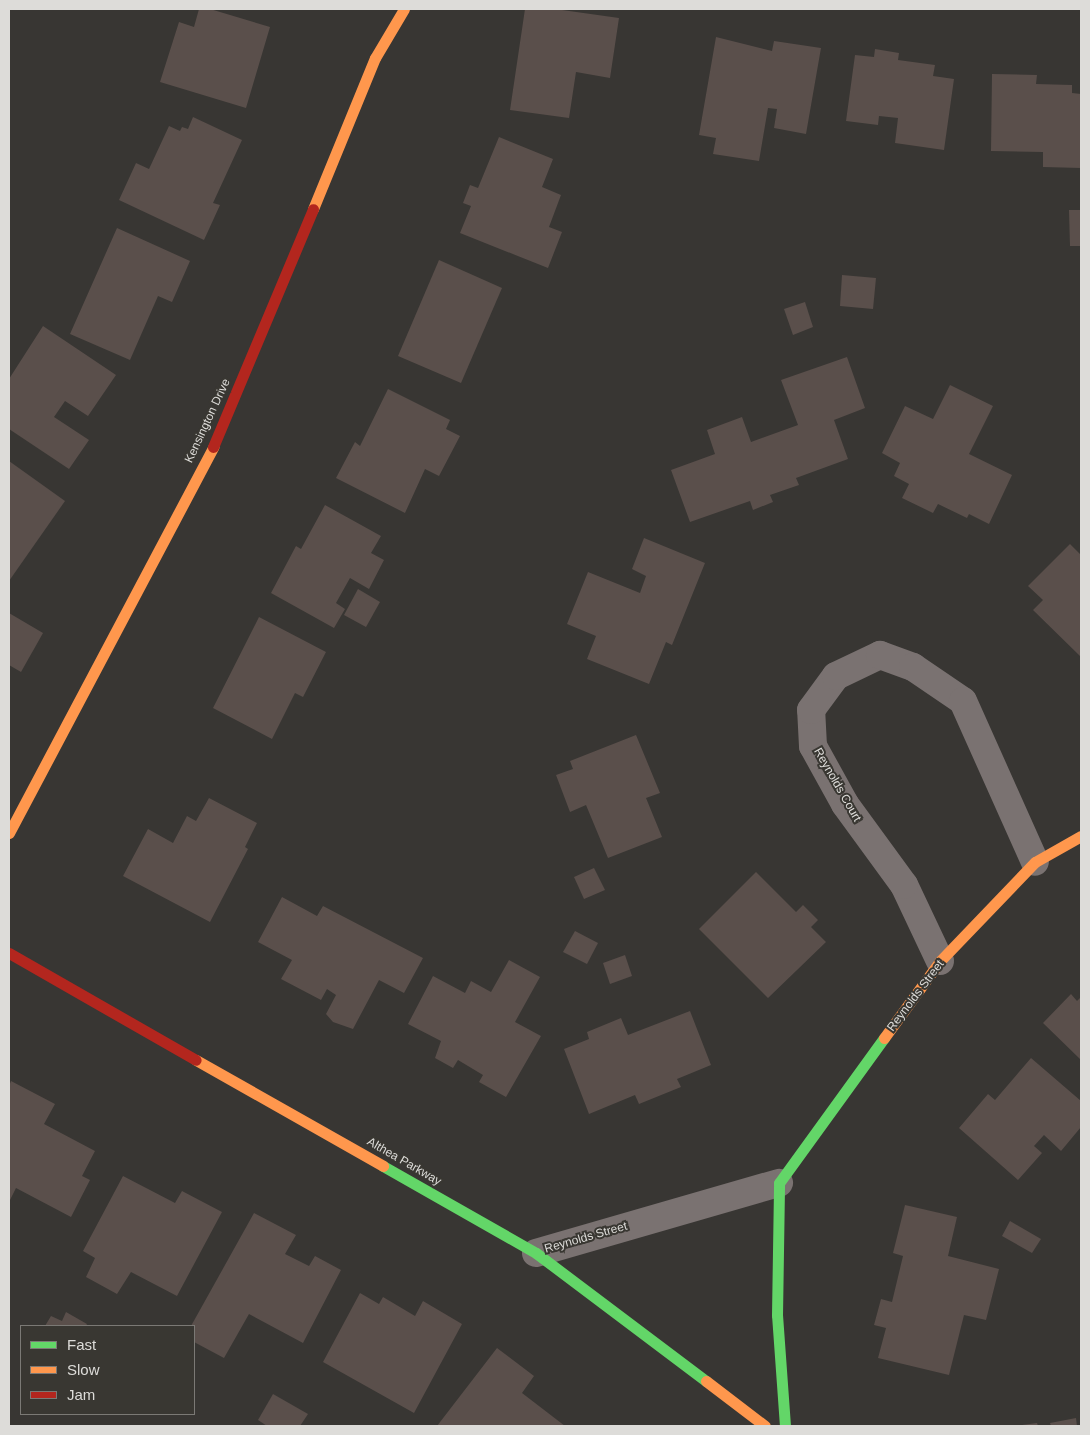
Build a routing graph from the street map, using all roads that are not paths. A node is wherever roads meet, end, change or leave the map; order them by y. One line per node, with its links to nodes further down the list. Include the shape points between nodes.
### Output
1 (404, 9): 2 (street, Kensington Drive, via 375,58 224,426)
2 (9, 833)
3 (1081, 836): 4 (street, Reynolds Street)
4 (1035, 862): 6 (street, Reynolds Street); 6 (street, Reynolds Court, via 963,701 913,667 880,655 836,676 811,710 813,746 845,804 904,886)
5 (9, 952): 8 (street, Althea Parkway)
6 (940, 961): 7 (street, Reynolds Street)
7 (780, 1183): 8 (street, Reynolds Street); 10 (street, via 777,1315)
8 (536, 1253): 9 (street, Althea Parkway)
9 (764, 1426)
10 (785, 1426)

